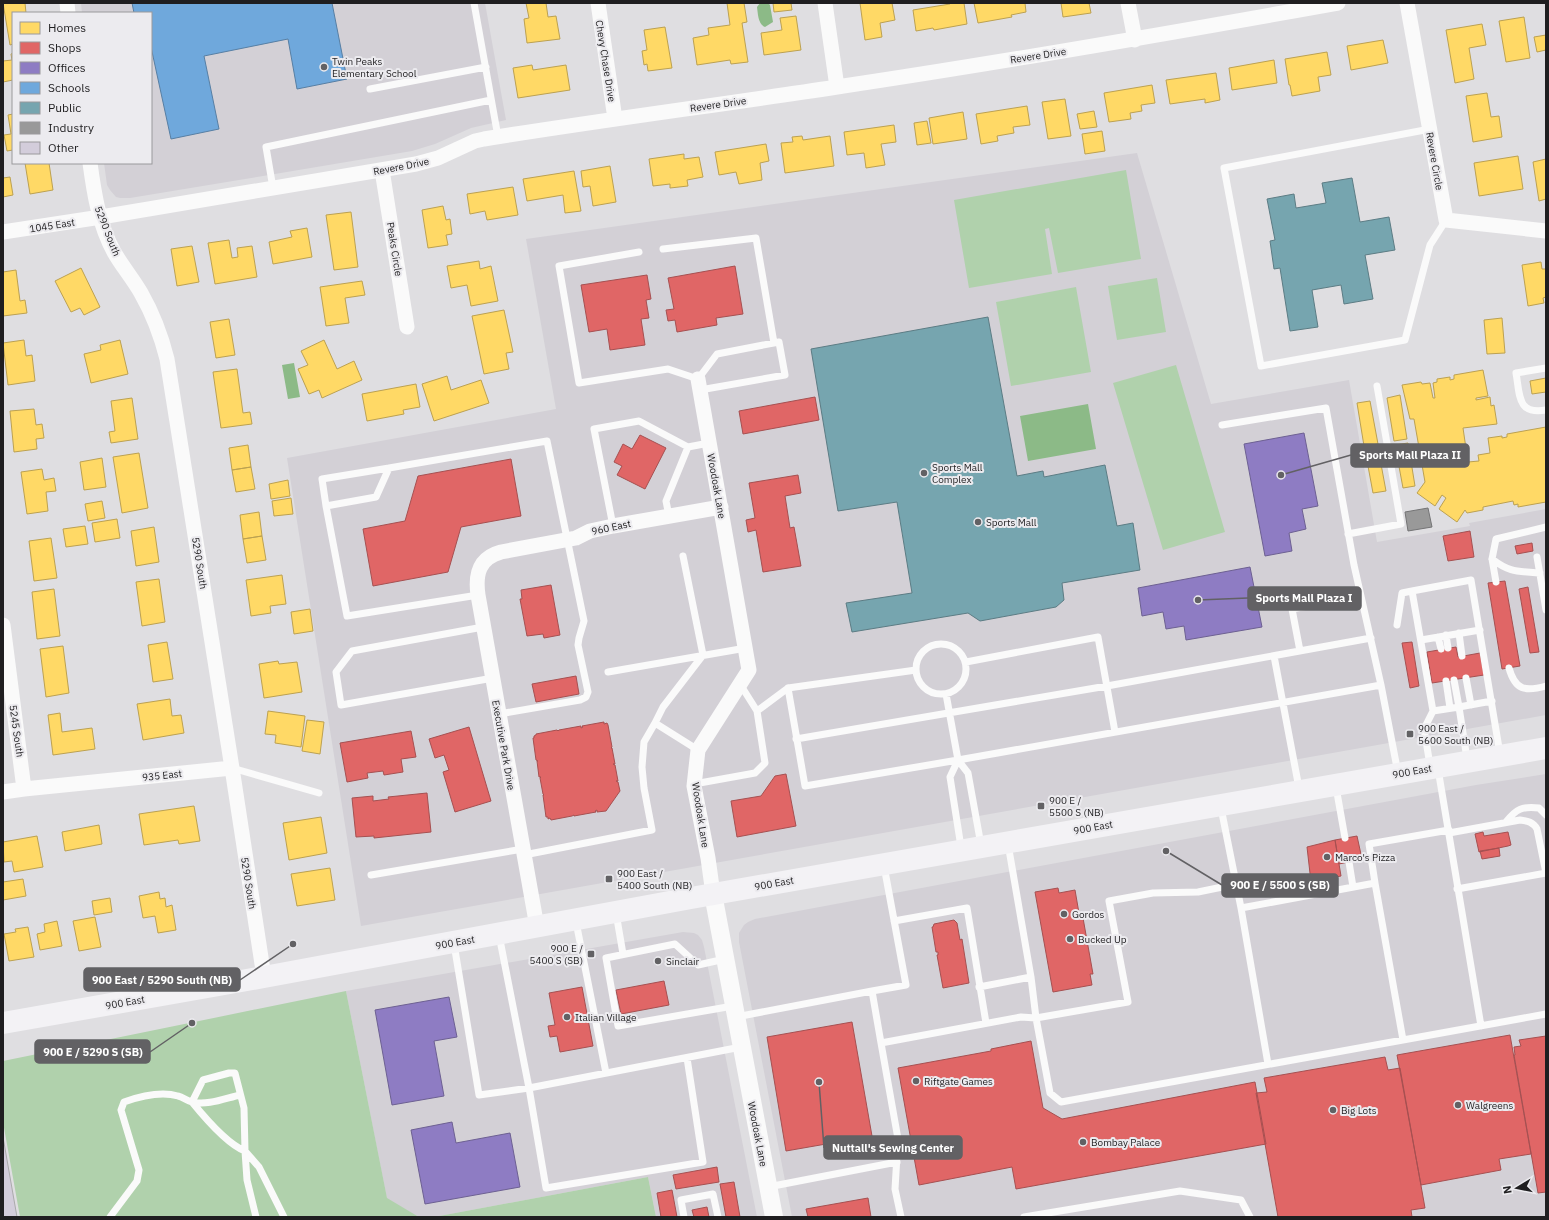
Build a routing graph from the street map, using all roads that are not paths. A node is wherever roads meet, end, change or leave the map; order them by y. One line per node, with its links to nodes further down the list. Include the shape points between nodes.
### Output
1 (474, 3): 8 (lane)
2 (598, 3): 12 (street, Chevy Chase Drive)
3 (825, 3): 9 (street)
4 (1128, 3): 7 (street)
5 (1338, 3): 7 (street, Revere Drive)
6 (1407, 3): 13 (street, Revere Circle)
7 (1134, 40): 9 (street, Revere Drive)
8 (486, 67): 10 (lane); 11 (lane)
9 (836, 87): 12 (street, Revere Drive)
10 (370, 89)
11 (492, 100): 14 (lane); 17 (lane, via 266,147)
12 (615, 119): 14 (street, Revere Drive)
13 (1430, 129): 19 (street, Revere Circle); 19 (lane, via 1224,168 1261,366 1405,340 1430,245)
14 (498, 137): 16 (street, Revere Drive, via 475,142 426,161)
15 (90, 164): 18 (street, 5290 South, via 94,197)
16 (382, 170): 17 (street, Revere Drive); 24 (street, Peaks Circle)
17 (273, 188): 18 (street, Revere Drive)
18 (100, 218): 21 (street, 1045 East); 96 (street, 5290 South, via 114,251 151,312 167,359)
19 (1446, 220): 20 (street)
20 (1546, 231)
21 (3, 232)
22 (663, 249): 25 (lane, via 756,238)
23 (639, 252): 27 (lane, via 559,266 579,383 668,369)
24 (407, 327)
25 (774, 343): 27 (lane, via 717,354); 27 (lane, via 778,342 785,375)
26 (1546, 368): 29 (lane, via 1516,373 1521,401 1525,407 1533,411)
27 (699, 384): 31 (street, Woodoak Lane)
28 (1377, 386): 39 (lane, via 1401,524)
29 (1546, 410)
30 (1222, 425): 39 (lane, via 1326,408)
31 (710, 444): 32 (lane); 35 (street, Woodoak Lane)
32 (688, 447): 36 (lane, via 666,501); 37 (lane, via 639,421 594,429)
33 (389, 468): 34 (lane, via 376,497); 34 (lane, via 322,479); 40 (lane, via 547,441)
34 (326, 506): 48 (lane, via 348,616)
35 (721, 507): 36 (street, 960 East); 60 (street, Woodoak Lane)
36 (669, 516): 37 (street, 960 East)
37 (612, 526): 40 (street, 960 East)
38 (1546, 527): 43 (lane, via 1496,539)
39 (1348, 534): 49 (lane)
40 (566, 540): 44 (street, 960 East, via 495,554); 86 (lane, via 584,621 578,645 588,692 586,697 580,700)
41 (683, 556): 62 (lane)
42 (1537, 556): 45 (lane)
43 (1492, 559): 45 (lane, via 1513,571); 46 (lane)
44 (482, 564): 48 (street, Executive Park Drive, via 476,579)
45 (1540, 573): 50 (lane)
46 (1496, 582)
47 (1412, 591): 51 (lane, via 1402,593); 54 (lane, via 1471,580); 59 (lane)
48 (478, 595): 53 (street, Executive Park Drive)
49 (1361, 596): 58 (lane); 61 (lane, via 1292,608)
50 (1546, 610)
51 (1397, 625)
52 (3, 626): 101 (street, 5245 South)
53 (483, 627): 69 (street, Executive Park Drive); 69 (lane, via 352,651 336,672 341,705)
54 (1480, 630): 55 (lane); 79 (lane)
55 (1459, 633): 56 (lane); 64 (lane)
56 (1446, 636): 57 (lane); 57 (lane, via 1444,648)
57 (1438, 637): 59 (lane)
58 (1371, 638): 61 (lane); 74 (lane)
59 (1421, 640): 85 (lane)
60 (746, 648): 62 (lane); 73 (street, Woodoak Lane, via 750,670)
61 (1300, 651): 63 (lane)
62 (703, 655): 68 (lane); 88 (lane, via 663,707)
63 (1274, 656): 75 (lane); 80 (lane)
64 (1462, 656)
65 (966, 662): 67 (lane, via 957,650 950,646 933,645 921,655); 75 (lane, via 1098,637); 78 (lane, via 963,681 958,688)
66 (1510, 668): 76 (lane, via 1512,679 1518,686 1526,689)
67 (916, 670): 77 (lane); 78 (lane, via 917,678 927,690 935,694)
68 (608, 672)
69 (493, 678): 86 (street, Executive Park Drive)
70 (1466, 678): 81 (lane)
71 (1454, 680): 82 (lane)
72 (1446, 681): 83 (lane)
73 (740, 684): 84 (lane); 92 (street, Woodoak Lane)
74 (1381, 685): 80 (lane); 98 (lane)
75 (1107, 686): 87 (lane); 89 (lane)
76 (1546, 686)
77 (788, 688): 84 (lane); 90 (lane)
78 (946, 694): 87 (lane)
79 (1492, 701): 81 (lane); 93 (lane)
80 (1282, 702): 89 (lane); 102 (lane)
81 (1471, 705): 82 (lane)
82 (1459, 707): 83 (lane); 95 (lane)
83 (1450, 708): 85 (lane)
84 (757, 711): 99 (lane, via 765,763 755,773)
85 (1433, 711): 97 (lane, via 1424,729)
86 (499, 714): 112 (street, Executive Park Drive)
87 (950, 714): 90 (lane); 94 (lane)
88 (655, 723): 92 (lane); 112 (lane, via 644,742 642,767 652,830)
89 (1115, 732): 94 (lane)
90 (796, 739): 94 (lane, via 805,786)
91 (1546, 748): 93 (main road, 900 East)
92 (698, 750): 99 (street, Woodoak Lane)
93 (1500, 756): 95 (main road, 900 East)
94 (958, 760): 111 (lane, via 968,774); 111 (lane, via 950,777)
95 (1468, 762): 97 (main road, 900 East)
96 (232, 768): 101 (street, 935 East); 104 (lane, 935 East); 131 (street, 5290 South)
97 (1434, 768): 98 (main road, 900 East); 108 (lane)
98 (1398, 774): 100 (main road, 900 East)
99 (694, 784): 121 (street, Woodoak Lane)
100 (1335, 785): 102 (main road, 900 East); 109 (lane)
101 (24, 788): 103 (street, 935 East)
102 (1299, 790): 105 (main road, 900 East)
103 (3, 792)
104 (319, 793)
105 (1221, 805): 110 (main road, 900 East); 118 (lane)
106 (1546, 815): 107 (lane, via 1539,808 1525,808 1513,813)
107 (1506, 822): 108 (lane); 115 (lane, via 1520,820 1534,824 1539,836)
108 (1449, 831): 117 (lane, via 1369,844); 120 (lane)
109 (1345, 838)
110 (1008, 842): 111 (main road, 900 East); 132 (lane)
111 (971, 848): 114 (main road, 900 East)
112 (524, 852): 116 (lane); 126 (street, Executive Park Drive)
113 (1349, 862): 119 (lane)
114 (884, 864): 121 (main road, 900 East); 125 (lane)
115 (1546, 873): 120 (lane)
116 (371, 875)
117 (1376, 883): 119 (lane); 141 (lane)
118 (1237, 884): 122 (lane); 137 (lane, via 1198,892 1153,893 1109,901 1128,1002)
119 (1353, 887): 122 (lane)
120 (1458, 889): 140 (lane)
121 (713, 894): 123 (main road, 900 East); 130 (street, Woodoak Lane)
122 (1241, 908): 145 (lane)
123 (616, 912): 124 (main road, 900 East); 129 (lane)
124 (576, 919): 126 (main road, 900 East); 146 (lane)
125 (894, 921): 133 (lane, via 967,908); 134 (lane, via 906,985)
126 (537, 927): 127 (main road, 900 East)
127 (498, 934): 128 (main road, 900 East); 147 (lane)
128 (453, 942): 131 (main road, 900 East); 147 (lane, via 479,1095)
129 (623, 954): 130 (lane, via 675,944 698,965); 135 (lane, via 606,958 618,1026)
130 (725, 959): 135 (street, Woodoak Lane)
131 (264, 977): 138 (main road, 900 East)
132 (1031, 977): 133 (lane); 137 (lane)
133 (979, 987): 139 (lane)
134 (872, 992): 135 (lane); 142 (lane)
135 (734, 1011): 143 (street, Woodoak Lane)
136 (1546, 1014): 140 (lane)
137 (1036, 1018): 139 (lane, via 1021,1017); 145 (lane, via 1050,1093 1060,1102)
138 (3, 1023)
139 (986, 1023): 142 (lane)
140 (1481, 1026): 141 (lane)
141 (1402, 1040): 145 (lane)
142 (881, 1043): 151 (lane, via 898,1139)
143 (741, 1047): 144 (lane); 152 (street, Woodoak Lane)
144 (687, 1058): 146 (lane); 147 (lane, via 703,1162 546,1188)
145 (1268, 1064)
146 (606, 1073): 147 (lane)
147 (529, 1088)
148 (240, 1095): 149 (lane); 149 (lane, via 235,1073 229,1073 203,1080); 150 (lane, via 244,1108)
149 (192, 1102): 150 (lane, via 236,1148); 153 (lane, via 163,1093 124,1102 121,1110 139,1170 137,1181)
150 (245, 1151): 154 (lane, via 247,1180); 155 (lane, via 259,1167)
151 (896, 1162): 152 (lane); 159 (lane, via 895,1189)
152 (768, 1187): 158 (street, Woodoak Lane)
153 (110, 1217)
154 (256, 1217)
155 (284, 1217)
156 (684, 1217): 157 (lane, via 681,1200 713,1194)
157 (718, 1217)
158 (774, 1217)
159 (901, 1217)
160 (1024, 1217): 161 (lane, via 1180,1191 1241,1200)
161 (1250, 1217)

